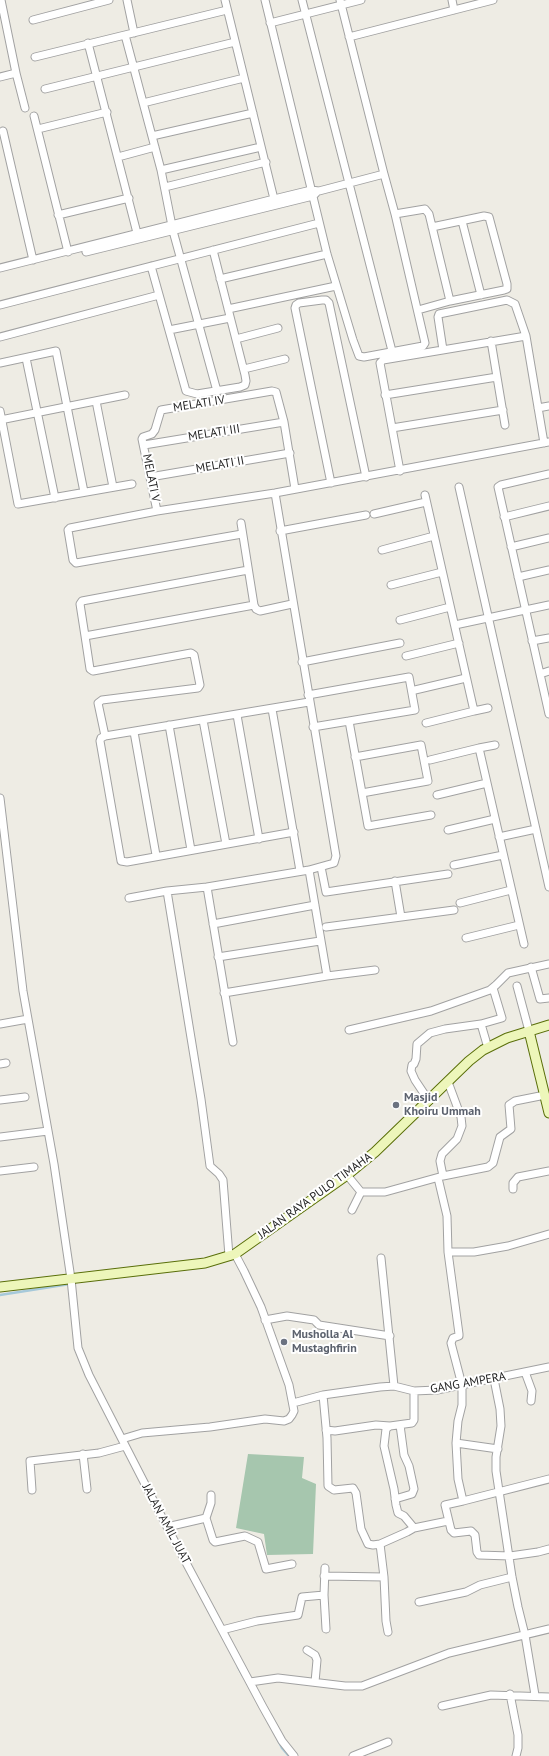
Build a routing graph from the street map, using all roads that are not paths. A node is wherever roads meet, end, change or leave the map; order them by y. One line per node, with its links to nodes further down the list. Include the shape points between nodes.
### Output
1 (1, 0): 23 (street)
2 (109, 0): 14 (street)
3 (127, 0): 16 (street)
4 (225, 0): 11 (street)
5 (265, 0): 15 (street)
6 (302, 0): 13 (street)
7 (361, 0): 10 (street)
8 (452, 0): 12 (street)
9 (493, 0): 12 (street)
10 (341, 2): 13 (street); 18 (street)
11 (227, 10): 16 (street); 19 (street)
12 (454, 10): 18 (street)
13 (304, 13): 15 (street); 42 (street)
14 (33, 20)
15 (270, 23): 44 (street)
16 (134, 33): 17 (street)
17 (125, 35): 20 (street); 22 (street)
18 (349, 36): 41 (street)
19 (235, 42): 22 (street); 26 (street)
20 (88, 43): 21 (street); 24 (street)
21 (35, 57)
22 (132, 67): 24 (street); 28 (street)
23 (16, 73): 25 (street); 29 (street)
24 (97, 76): 27 (street); 30 (street)
25 (0, 77)
26 (244, 78): 28 (street); 31 (street)
27 (45, 89)
28 (143, 103): 35 (street)
29 (25, 108)
30 (107, 112): 33 (street); 38 (street)
31 (253, 113): 35 (street); 37 (street)
32 (34, 116): 33 (street)
33 (38, 129): 48 (street)
34 (3, 131): 58 (street)
35 (152, 136): 36 (street)
36 (156, 147): 38 (street); 40 (street)
37 (261, 147): 39 (street); 40 (street)
38 (118, 157): 45 (street)
39 (266, 162): 43 (street); 46 (street)
40 (161, 170): 43 (street)
41 (384, 174): 42 (street); 47 (street)
42 (349, 183): 44 (street); 79 (street)
43 (165, 187): 52 (street)
44 (312, 193): 46 (street); 50 (street); 52 (street)
45 (129, 198): 48 (street); 53 (street)
46 (274, 199): 52 (street)
47 (395, 214): 51 (street, via 425,209); 69 (street)
48 (58, 215): 55 (street)
49 (462, 221): 51 (street); 64 (street); 64 (street, via 484,216 491,220 507,289)
50 (319, 223): 54 (street); 56 (street)
51 (432, 227): 66 (street)
52 (172, 228): 53 (street); 57 (street); 61 (street)
53 (137, 233): 55 (street)
54 (213, 250): 57 (street); 62 (street)
55 (68, 252): 58 (street)
56 (327, 254): 62 (street); 63 (street)
57 (180, 258): 59 (street); 71 (street)
58 (33, 260): 60 (street)
59 (151, 266): 65 (street); 67 (street)
60 (0, 268)
61 (0, 273)
62 (220, 279): 68 (street)
63 (336, 286): 68 (street); 79 (street, via 359,356)
64 (481, 294): 66 (street)
65 (159, 295): 73 (street); 75 (street)
66 (450, 301): 69 (street)
67 (0, 305)
68 (228, 309): 70 (street)
69 (418, 310): 79 (street, via 425,343 423,346)
70 (230, 318): 71 (street); 76 (street)
71 (198, 325): 73 (street); 85 (street)
72 (278, 328): 76 (street)
73 (170, 330): 85 (street, via 186,391 197,394)
74 (526, 336): 77 (street); 78 (street, via 515,304 507,300 439,314); 91 (street)
75 (0, 337)
76 (236, 339): 83 (street)
77 (491, 342): 78 (street); 84 (street)
78 (443, 350): 87 (street, via 383,360 380,365)
79 (392, 351)
80 (26, 358): 82 (street); 90 (street, via 56,351); 94 (street)
81 (285, 359): 83 (street)
82 (0, 362)
83 (244, 369): 85 (street, via 245,385)
84 (497, 377): 87 (street); 92 (street)
85 (217, 390)
86 (125, 395): 88 (street)
87 (385, 395): 98 (street)
88 (96, 401): 90 (street); 108 (street)
89 (549, 406): 91 (street)
90 (67, 407): 94 (street); 111 (street)
91 (538, 408): 99 (street)
92 (503, 410): 97 (street); 98 (street)
93 (0, 411): 95 (street)
94 (37, 412): 95 (street); 113 (street)
95 (1, 419): 113 (street, via 18,504)
96 (284, 422): 100 (street, MELATI III); 100 (street, MELATI IV, via 278,397 276,392 272,391 163,410 159,412 155,430 143,437); 101 (street)
97 (505, 425)
98 (392, 428): 102 (street)
99 (547, 443): 102 (street)
100 (144, 445): 104 (street, MELATI V)
101 (290, 453): 104 (street, MELATI II); 110 (street)
102 (400, 471): 105 (street)
103 (549, 474): 116 (street, via 499,486)
104 (150, 477): 115 (street, MELATI V)
105 (366, 477): 106 (street); 106 (street, via 329,303 326,300 299,303 295,308)
106 (331, 483): 110 (street)
107 (132, 484): 108 (street)
108 (113, 487): 111 (street)
109 (459, 487): 134 (street)
110 (295, 489): 112 (street)
111 (84, 492): 113 (street)
112 (274, 493): 115 (street); 118 (street)
113 (55, 498)
114 (549, 506): 116 (street)
115 (157, 511): 119 (street, via 69,528 74,562)
116 (504, 517): 122 (street)
117 (241, 523): 119 (street)
118 (280, 531): 120 (street, via 370,514 425,499); 129 (street)
119 (242, 534): 124 (street)
120 (434, 536): 123 (street); 126 (street)
121 (549, 538): 122 (street)
122 (511, 547): 127 (street)
123 (382, 550)
124 (248, 570): 131 (street); 137 (street, via 82,601 80,604)
125 (549, 570): 127 (street)
126 (442, 572): 128 (street); 132 (street)
127 (518, 577): 133 (street)
128 (391, 584)
129 (292, 604): 131 (street, via 260,611); 143 (street)
130 (549, 604): 133 (street)
131 (254, 605): 137 (street)
132 (450, 608): 135 (street); 136 (street)
133 (525, 610): 134 (street); 139 (street)
134 (489, 618): 136 (street); 172 (street)
135 (400, 620)
136 (454, 625): 141 (street)
137 (85, 636): 161 (street, via 92,670 191,653 194,655 200,685 198,688 102,700 98,703)
138 (549, 638): 139 (street)
139 (532, 641): 145 (street)
140 (400, 643): 143 (street)
141 (459, 643): 142 (street); 146 (street)
142 (406, 656)
143 (302, 662): 148 (street)
144 (549, 671): 145 (street)
145 (540, 674): 149 (street)
146 (466, 678): 147 (street); 152 (street)
147 (415, 690)
148 (308, 698): 151 (street); 156 (street, via 409,677 415,710); 159 (street)
149 (548, 703): 154 (street)
150 (488, 708): 152 (street)
151 (272, 709): 153 (street); 174 (street)
152 (474, 712): 157 (street)
153 (237, 714): 155 (street); 176 (street)
154 (549, 714)
155 (203, 720): 158 (street); 177 (street)
156 (349, 721): 159 (street); 164 (street)
157 (426, 723)
158 (169, 725): 160 (street); 178 (street)
159 (313, 727): 182 (street, via 336,856 334,863)
160 (134, 732): 161 (street); 179 (street)
161 (105, 736): 179 (street, via 100,738 100,741 121,861)
162 (495, 745): 163 (street)
163 (479, 748): 165 (street); 166 (street)
164 (355, 756): 167 (street); 167 (street, via 421,745 428,781)
165 (430, 760)
166 (487, 783): 168 (street); 171 (street)
167 (362, 793): 170 (street, via 368,826)
168 (437, 795)
169 (0, 798): 211 (street, JALAN AMIL JUAT)
170 (432, 815)
171 (495, 819): 173 (street); 175 (street)
172 (536, 829): 175 (street); 188 (street)
173 (448, 830)
174 (294, 832): 176 (street); 184 (street)
175 (499, 837): 180 (street)
176 (259, 839): 177 (street)
177 (226, 844): 178 (street)
178 (191, 850): 179 (street)
179 (156, 855)
180 (503, 855): 181 (street); 189 (street)
181 (454, 866)
182 (321, 867): 183 (street); 186 (street, via 326,892)
183 (309, 870): 184 (street); 193 (street)
184 (300, 871): 187 (street)
185 (448, 874): 186 (street)
186 (395, 882): 195 (street)
187 (207, 887): 190 (street); 196 (street)
188 (549, 887)
189 (511, 890): 192 (street); 197 (street)
190 (167, 892): 191 (street); 237 (street, via 210,1166 223,1180)
191 (129, 898)
192 (460, 903)
193 (315, 905): 196 (street); 200 (street)
194 (454, 910): 195 (street)
195 (401, 917): 198 (street)
196 (213, 924): 202 (street)
197 (519, 925): 199 (street); 201 (street)
198 (326, 927)
199 (466, 938)
200 (320, 941): 202 (street); 206 (street)
201 (524, 944)
202 (218, 957): 209 (street)
203 (549, 964): 204 (street)
204 (531, 967): 208 (street, via 508,973); 210 (street, via 540,999)
205 (375, 970): 206 (street)
206 (327, 976): 209 (street)
207 (517, 986): 216 (street)
208 (493, 988): 213 (street, via 502,1018); 215 (street, via 431,1011)
209 (224, 993): 217 (street)
210 (549, 998)
211 (28, 1019): 212 (street); 225 (street, JALAN AMIL JUAT)
212 (0, 1024)
213 (481, 1024): 218 (street); 223 (street, via 445,1028 430,1033 417,1044 411,1071)
214 (549, 1025): 216 (street, JALAN RAYA PULO TIMAHA)
215 (349, 1030)
216 (529, 1031): 218 (street, JALAN RAYA PULO TIMAHA); 220 (street)
217 (233, 1042)
218 (488, 1048): 219 (street, JALAN RAYA PULO TIMAHA, via 469,1061)
219 (449, 1085): 223 (street, JALAN RAYA PULO TIMAHA); 231 (street, via 456,1099 462,1126 457,1139 442,1154)
220 (545, 1095): 224 (street); 231 (street, via 515,1101 509,1105 510,1129 500,1137 491,1166)
221 (25, 1097): 222 (street)
222 (0, 1100)
223 (429, 1101): 230 (street, JALAN RAYA PULO TIMAHA)
224 (549, 1113)
225 (48, 1131): 226 (street); 239 (street, JALAN AMIL JUAT)
226 (0, 1137)
227 (34, 1167): 228 (street)
228 (0, 1171)
229 (549, 1171): 233 (street, via 518,1178 513,1183)
230 (349, 1177): 232 (street); 237 (street, JALAN RAYA PULO TIMAHA)
231 (440, 1177): 232 (street, via 385,1192); 236 (street, via 447,1216)
232 (359, 1190): 234 (street)
233 (514, 1190)
234 (352, 1210)
235 (549, 1234): 236 (street, via 508,1246 474,1252)
236 (448, 1252): 246 (street, via 459,1334 451,1343)
237 (234, 1257): 239 (street, JALAN RAYA PULO TIMAHA, via 206,1263); 241 (street, via 244,1271)
238 (381, 1258): 242 (street)
239 (71, 1279): 240 (street, JALAN RAYA PULO TIMAHA); 255 (street, JALAN AMIL JUAT, via 78,1348 82,1361)
240 (0, 1287)
241 (266, 1320): 242 (street, via 287,1316 314,1320 319,1325); 251 (street)
242 (390, 1336): 247 (street)
243 (549, 1367): 244 (street, GANG AMPERA)
244 (525, 1372): 245 (street, GANG AMPERA); 250 (street, via 532,1391)
245 (494, 1378): 246 (street, GANG AMPERA); 258 (street, via 501,1426)
246 (462, 1385): 248 (street, GANG AMPERA); 256 (street, via 462,1405)
247 (394, 1386): 248 (street, GANG AMPERA); 249 (street, GANG AMPERA)
248 (414, 1391): 252 (street, via 414,1420 412,1423)
249 (322, 1395): 251 (street, GANG AMPERA); 254 (street)
250 (531, 1401)
251 (293, 1403): 255 (street, via 294,1411 289,1419 284,1421 265,1419 142,1433)
252 (400, 1425): 253 (street); 265 (street, via 404,1455 414,1489 412,1494)
253 (390, 1426): 254 (street); 265 (street, via 386,1429 384,1446)
254 (326, 1430): 271 (street, via 328,1486 334,1490 354,1488 361,1529 368,1544)
255 (122, 1439): 257 (street, JALAN AMIL JUAT)
256 (456, 1444): 258 (street); 266 (street, via 458,1479)
257 (125, 1446): 259 (street); 269 (street, JALAN AMIL JUAT)
258 (498, 1449): 263 (street, via 496,1472)
259 (83, 1454): 261 (street); 262 (street, via 30,1461)
260 (549, 1479): 263 (street)
261 (87, 1489)
262 (32, 1490)
263 (499, 1492): 266 (street); 273 (street)
264 (211, 1495): 267 (street)
265 (395, 1499): 270 (street, via 398,1512)
266 (463, 1501): 268 (street, via 445,1505)
267 (206, 1518): 269 (street); 274 (street, via 215,1542 245,1536 258,1542 266,1569)
268 (448, 1521): 270 (street); 273 (street, via 454,1533 471,1531 475,1535 477,1552 480,1554)
269 (167, 1527): 283 (street, JALAN AMIL JUAT)
270 (414, 1528): 271 (street)
271 (380, 1544): 277 (street)
272 (549, 1549): 273 (street)
273 (510, 1556): 278 (street)
274 (292, 1564)
275 (325, 1568): 276 (street)
276 (324, 1576): 277 (street); 279 (street)
277 (384, 1577): 284 (street)
278 (512, 1577): 280 (street, via 480,1585 466,1592); 285 (street)
279 (324, 1595): 281 (street); 283 (street, via 302,1597 298,1615 257,1621)
280 (419, 1602)
281 (326, 1629)
282 (549, 1629): 285 (street)
283 (222, 1630): 287 (street, JALAN AMIL JUAT)
284 (388, 1632)
285 (525, 1635): 288 (street, via 450,1653 362,1686); 290 (street)
286 (307, 1650): 288 (street, via 315,1655 317,1660)
287 (250, 1682): 288 (street, via 278,1678); 294 (street, JALAN AMIL JUAT, via 282,1741)
288 (315, 1682)
289 (510, 1694): 290 (street); 292 (street, via 478,1697); 296 (street, via 518,1735)
290 (535, 1695): 291 (street)
291 (549, 1696)
292 (442, 1706)
293 (388, 1742): 295 (street)
294 (294, 1756)
295 (353, 1756)
296 (516, 1756)

